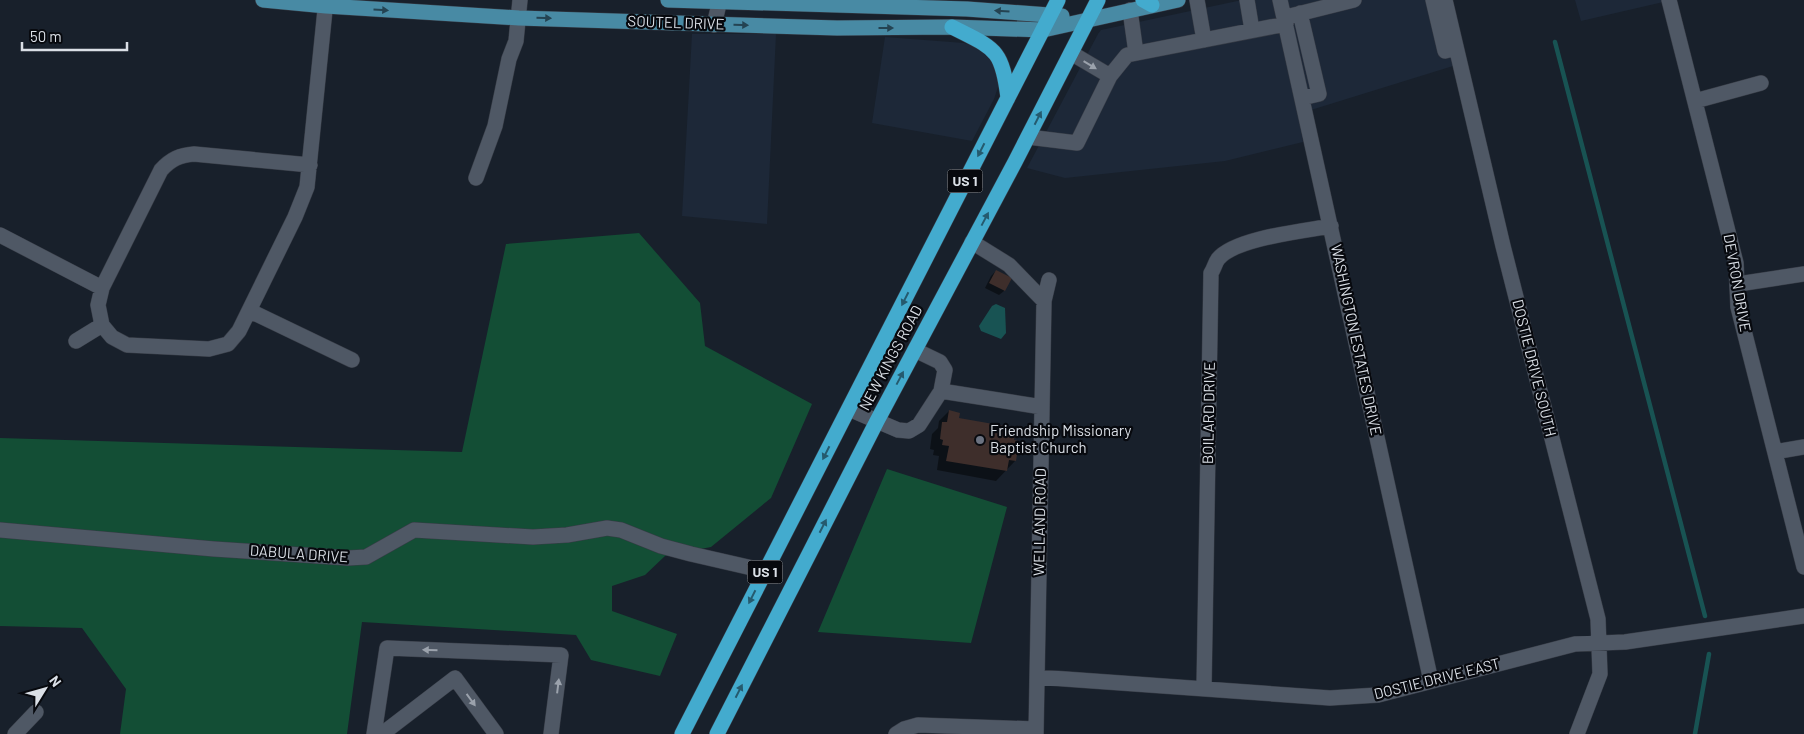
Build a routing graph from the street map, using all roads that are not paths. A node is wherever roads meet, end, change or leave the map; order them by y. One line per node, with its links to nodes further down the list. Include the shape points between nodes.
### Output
1 (263, 0): 15 (main road, SOUTEL DRIVE)
2 (520, 0): 22 (street)
3 (668, 0): 14 (main road, SOUTEL DRIVE)
4 (1058, 0): 21 (highway, NEW KINGS ROAD / US 1)
5 (1098, 0): 23 (highway, NEW KINGS ROAD / US 1)
6 (1174, 0): 17 (main road, SOUTEL DRIVE)
7 (1197, 0): 29 (street)
8 (1247, 0): 28 (street)
9 (1280, 0): 24 (street, WASHINGTON ESTATES DRIVE)
10 (1354, 0): 18 (street)
11 (1433, 0): 30 (street, via 1445,51)
12 (1445, 0): 30 (street, DOSTIE DRIVE SOUTH)
13 (1669, 0): 39 (street, DEVRON DRIVE)
14 (720, 1): 16 (main road, SOUTEL DRIVE); 25 (street)
15 (326, 3): 22 (main road, SOUTEL DRIVE, one-way to 22); 41 (street)
16 (876, 3): 21 (main road, SOUTEL DRIVE, one-way to 16)
17 (1148, 3): 19 (main road, SOUTEL DRIVE)
18 (1320, 4): 20 (street)
19 (1130, 10): 23 (main road, SOUTEL DRIVE); 33 (street)
20 (1300, 13): 24 (street); 31 (street)
21 (1051, 14): 23 (main road, SOUTEL DRIVE); 27 (highway, NEW KINGS ROAD / US 1)
22 (519, 18): 25 (main road, SOUTEL DRIVE, one-way to 25); 42 (street, via 495,126)
23 (1088, 20): 27 (main road, SOUTEL DRIVE); 32 (highway, NEW KINGS ROAD / US 1)
24 (1285, 21): 28 (street); 34 (street, WASHINGTON ESTATES DRIVE)
25 (714, 25): 26 (main road, SOUTEL DRIVE, one-way to 26)
26 (952, 28): 27 (main road, SOUTEL DRIVE); 38 (highway, via 989,46 1000,60)
27 (1043, 30): 38 (highway, NEW KINGS ROAD / US 1)
28 (1252, 30): 29 (street)
29 (1204, 40): 33 (street)
30 (1456, 48): 66 (street, DOSTIE DRIVE SOUTH, via 1598,619)
31 (1309, 52): 34 (street); 37 (street, via 1319,94)
32 (1071, 53): 35 (street, one-way to 35); 40 (highway, NEW KINGS ROAD / US 1, one-way to 32)
33 (1136, 53): 35 (street, via 1127,54)
34 (1293, 56): 37 (street, WASHINGTON ESTATES DRIVE)
35 (1110, 76): 40 (street, via 1076,143)
36 (1761, 83): 39 (street)
37 (1302, 98): 43 (street, WASHINGTON ESTATES DRIVE)
38 (1008, 99): 58 (highway, NEW KINGS ROAD / US 1, one-way to 58)
39 (1695, 102): 48 (street, DEVRON DRIVE, via 1736,263)
40 (1028, 137): 45 (highway, NEW KINGS ROAD / US 1, one-way to 40)
41 (310, 165): 49 (street, via 194,154 176,157 161,170); 51 (street, via 304,197)
42 (476, 178)
43 (1330, 226): 70 (street, WASHINGTON ESTATES DRIVE); 71 (street, BOILARD DRIVE, via 1232,247 1218,258 1211,273)
44 (0, 235): 49 (street)
45 (972, 242): 50 (street, via 1009,265); 54 (highway, NEW KINGS ROAD / US 1)
46 (1804, 274): 48 (street)
47 (1049, 280): 50 (street, WELLAND ROAD)
48 (1738, 284): 61 (street, DEVRON DRIVE, via 1738,307)
49 (102, 288): 52 (street, via 98,305)
50 (1044, 301): 57 (street, WELLAND ROAD)
51 (250, 310): 52 (street, via 235,338 228,344 209,349 127,345 112,337); 55 (street)
52 (102, 325): 53 (street)
53 (76, 341)
54 (915, 350): 56 (street, via 940,362 945,370); 59 (highway, NEW KINGS ROAD / US 1, one-way to 54)
55 (352, 360)
56 (941, 391): 57 (street); 59 (street, via 920,425 909,431)
57 (1042, 407): 68 (street, WELLAND ROAD)
58 (848, 409): 59 (street); 64 (highway, NEW KINGS ROAD / US 1, one-way to 64)
59 (877, 421): 81 (highway, NEW KINGS ROAD / US 1, one-way to 59)
60 (1804, 447): 61 (street)
61 (1775, 452): 63 (street, DEVRON DRIVE)
62 (0, 530): 64 (street, DABULA DRIVE, via 348,558 366,557 414,530 533,537 607,528 621,530 661,546)
63 (1804, 567)
64 (765, 572): 80 (highway, NEW KINGS ROAD / US 1, one-way to 80)
65 (1804, 616): 66 (street, DOSTIE DRIVE EAST)
66 (1600, 643): 70 (street, DOSTIE DRIVE EAST, via 1575,644); 82 (street, DOSTIE DRIVE SOUTH, via 1600,674)
67 (454, 651): 69 (street); 76 (street, one-way to 76, via 386,648); 79 (street, one-way to 67, via 561,655)
68 (1037, 677): 71 (street, DOSTIE DRIVE EAST); 74 (street, WELLAND ROAD)
69 (455, 678): 77 (street); 78 (street, one-way to 78)
70 (1431, 681): 71 (street, DOSTIE DRIVE EAST, via 1378,696 1330,698)
71 (1204, 688)
72 (36, 712): 75 (street)
73 (900, 732): 74 (street, via 918,726)
74 (1036, 732)
75 (15, 734)
76 (374, 734)
77 (382, 734)
78 (496, 734)
79 (552, 734)
80 (682, 734)
81 (717, 734)
82 (1577, 734)

